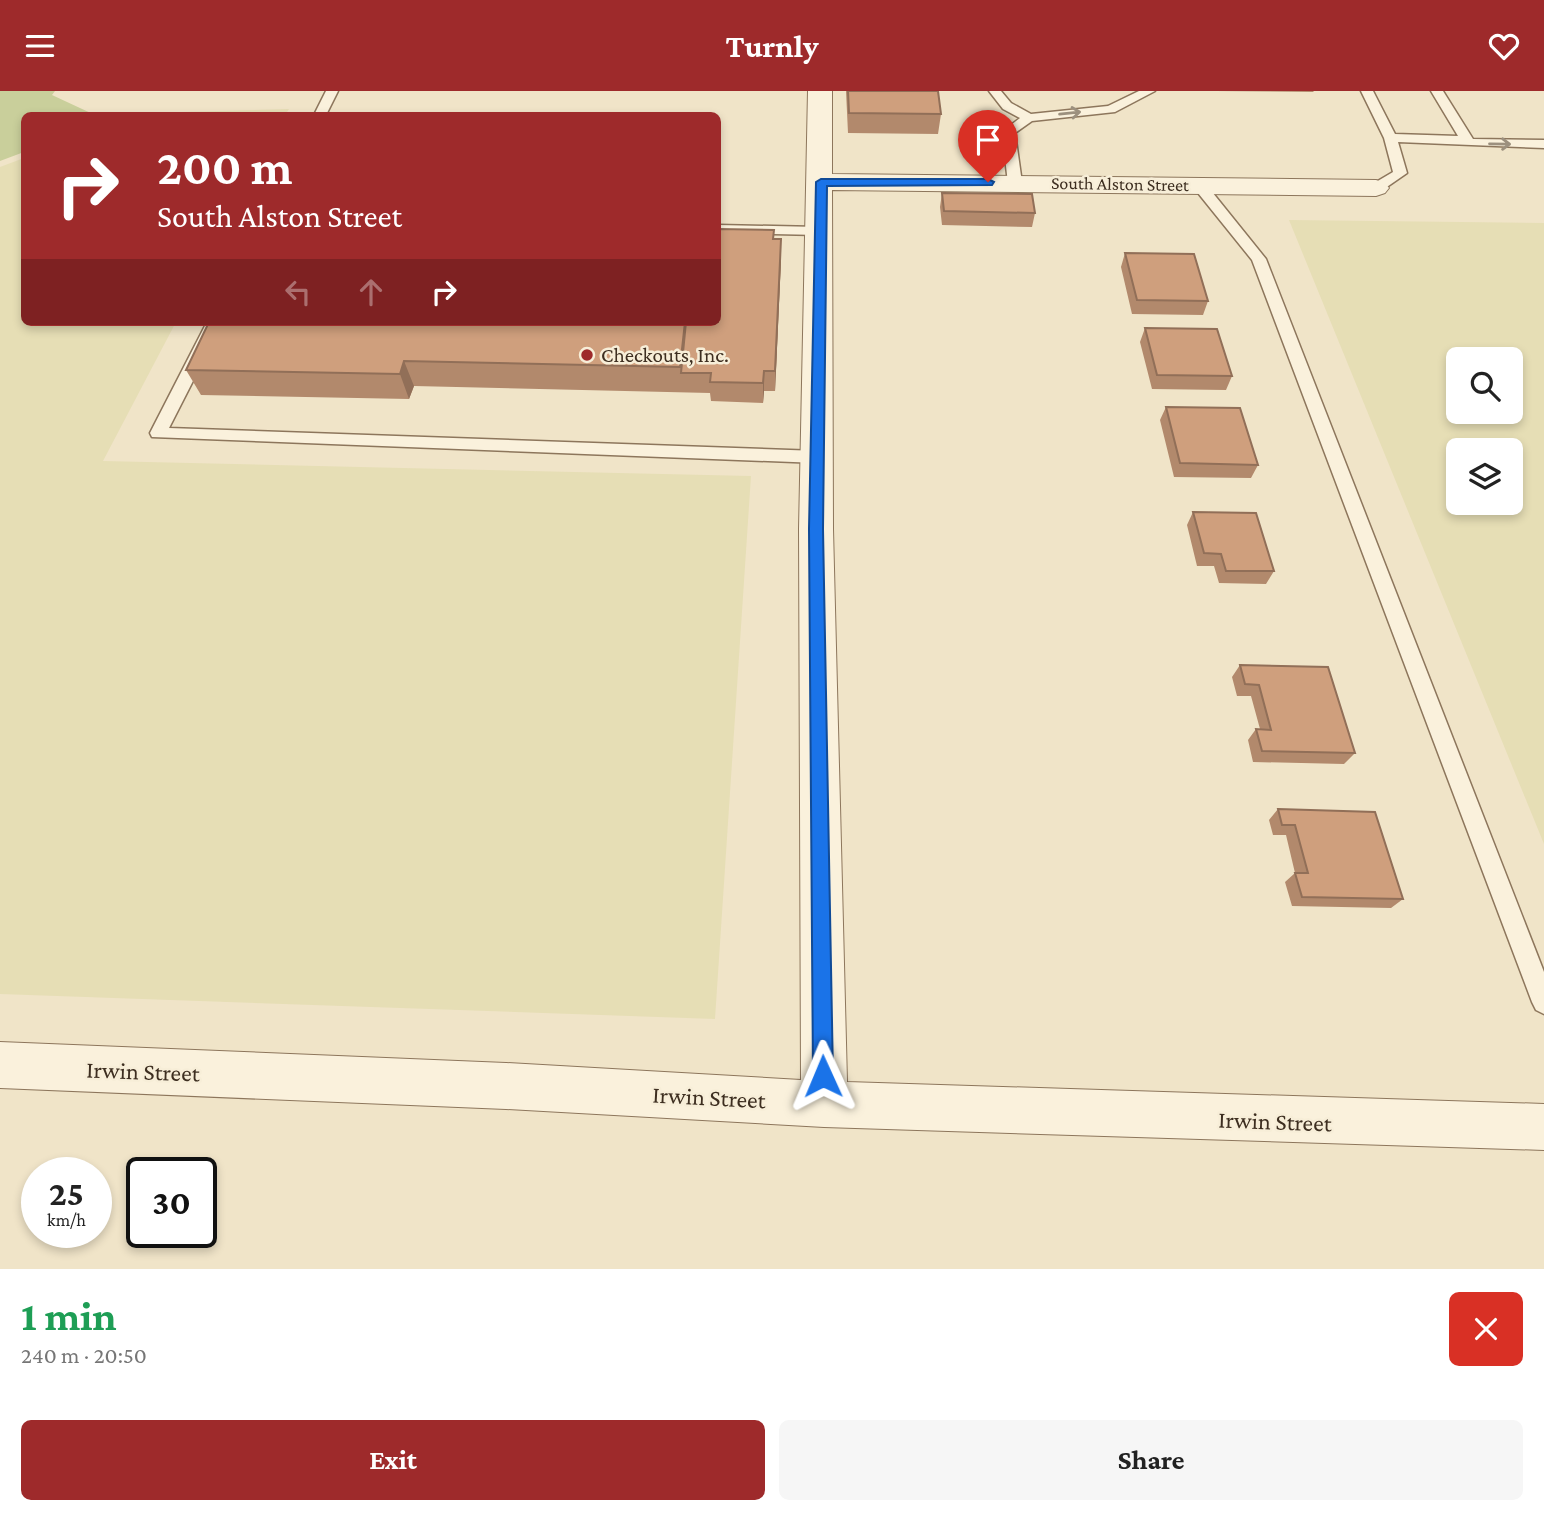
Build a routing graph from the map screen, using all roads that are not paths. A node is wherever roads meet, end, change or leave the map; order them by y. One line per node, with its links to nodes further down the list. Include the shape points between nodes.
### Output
1 (332, 91): 9 (lane)
2 (820, 91): 14 (street)
3 (995, 91): 10 (lane, via 1007,106)
4 (1117, 91): 8 (lane)
5 (1149, 91): 8 (lane)
6 (1367, 91): 11 (lane)
7 (1437, 91): 12 (lane)
8 (1111, 109): 10 (lane, one-way to 8)
9 (322, 112)
10 (1029, 118): 15 (lane, via 1008,132)
11 (1390, 138): 12 (lane); 17 (lane, via 1400,173)
12 (1467, 140): 13 (lane, one-way to 13)
13 (1544, 144)
14 (821, 182): 15 (street, South Alston Street); 19 (street)
15 (1015, 183): 16 (street, South Alston Street)
16 (1199, 185): 17 (street, South Alston Street); 22 (lane, via 1259,259)
17 (1377, 188)
18 (721, 229): 19 (lane)
19 (819, 230): 21 (street)
20 (213, 326): 21 (lane, via 158,433)
21 (818, 457): 24 (street, via 818,856)
22 (1544, 1002)
23 (0, 1065): 24 (street, Irwin Street)
24 (824, 1104): 25 (street, Irwin Street)
25 (1544, 1127)

